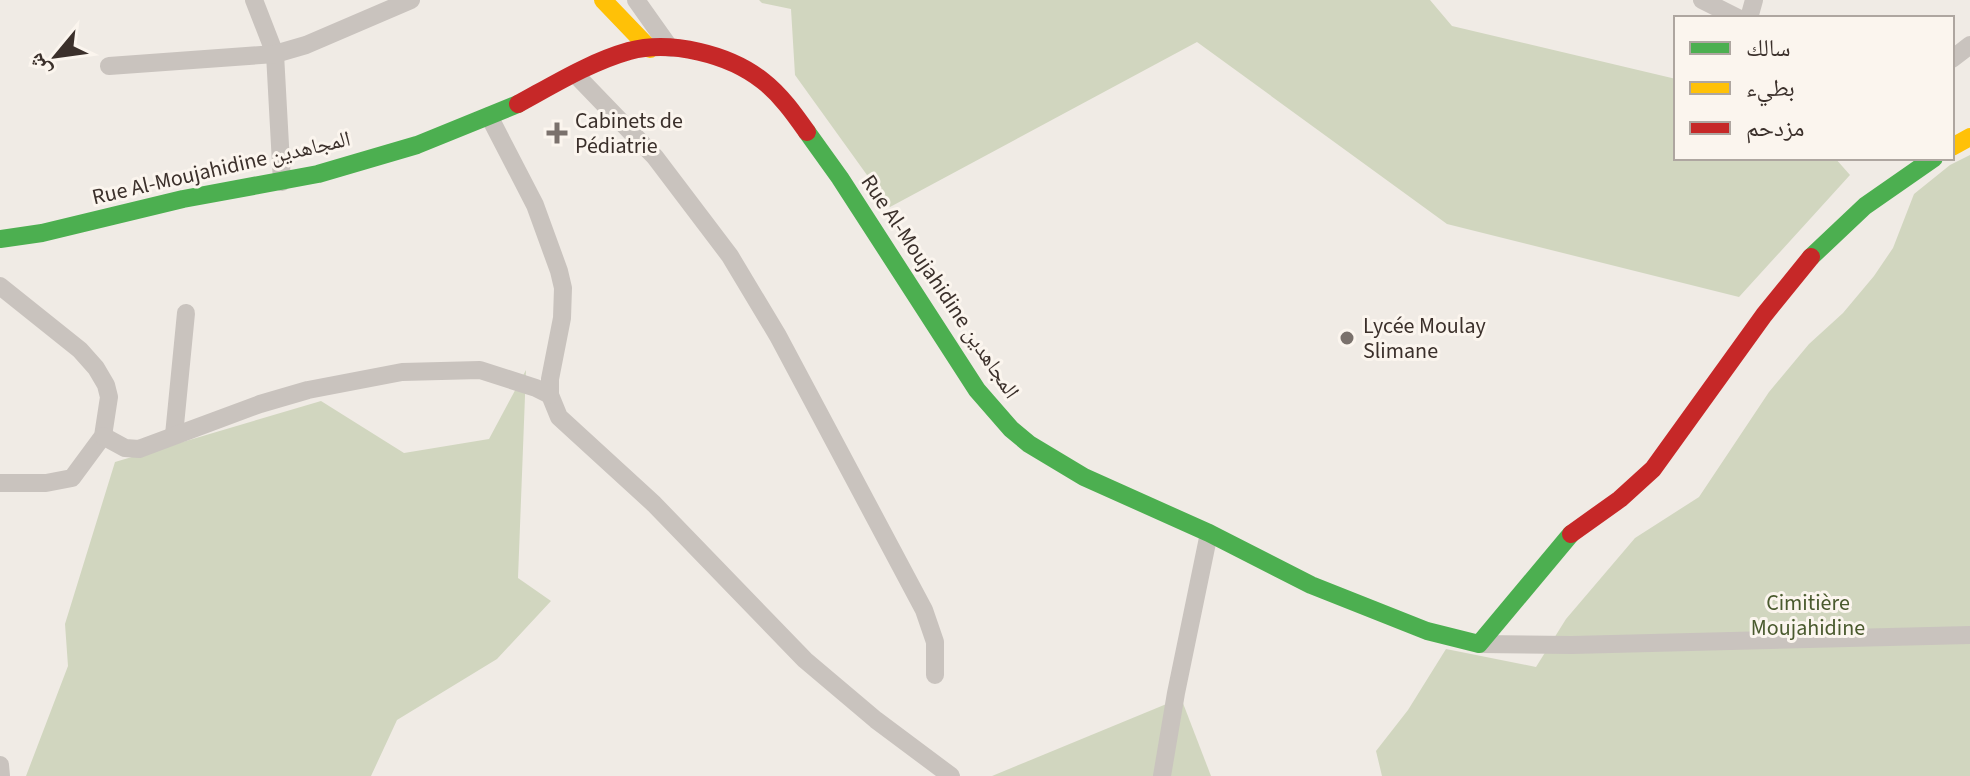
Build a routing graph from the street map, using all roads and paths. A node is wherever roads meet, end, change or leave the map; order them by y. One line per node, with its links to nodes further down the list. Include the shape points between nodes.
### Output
1 (254, 0): 10 (street)
2 (411, 0): 10 (street)
3 (603, 0): 9 (street)
4 (636, 0): 8 (street)
5 (1702, 0): 6 (street)
6 (1734, 16)
7 (1970, 45): 11 (street)
8 (670, 48): 9 (street, Rue Al-Moujahidine المجاهدين); 24 (street, Rue Al-Moujahidine المجاهدين, via 711,55 742,68 787,106 840,178 977,390 1011,429 1084,477)
9 (650, 49): 13 (street, Rue Al-Moujahidine المجاهدين, via 630,51)
10 (275, 54): 12 (street); 16 (street)
11 (1954, 57)
12 (109, 66)
13 (575, 74): 14 (street, Rue Al-Moujahidine المجاهدين); 27 (street, via 677,182 762,307 924,610 935,642)
14 (489, 116): 16 (street, Rue Al-Moujahidine المجاهدين, via 427,142); 20 (street, via 535,205 563,288)
15 (1931, 160): 26 (street, via 1865,206 1809,259 1660,461 1565,539)
16 (282, 182): 17 (street, Rue Al-Moujahidine المجاهدين)
17 (0, 239)
18 (0, 286): 22 (street, via 96,368 109,397)
19 (186, 313): 21 (street)
20 (550, 395): 21 (street, via 480,370 402,372 308,390); 30 (street, via 559,417 654,504 789,645)
21 (174, 435): 22 (street, via 139,449)
22 (103, 436): 23 (street, via 69,480)
23 (0, 483)
24 (1209, 533): 26 (street, Rue Al-Moujahidine المجاهدين, via 1361,607); 31 (street)
25 (1970, 635): 26 (street, Rue Al-Moujahidine المجاهدين)
26 (1479, 644)
27 (935, 675)
28 (0, 765): 29 (street)
29 (1, 776)
30 (951, 776)
31 (1162, 776)

